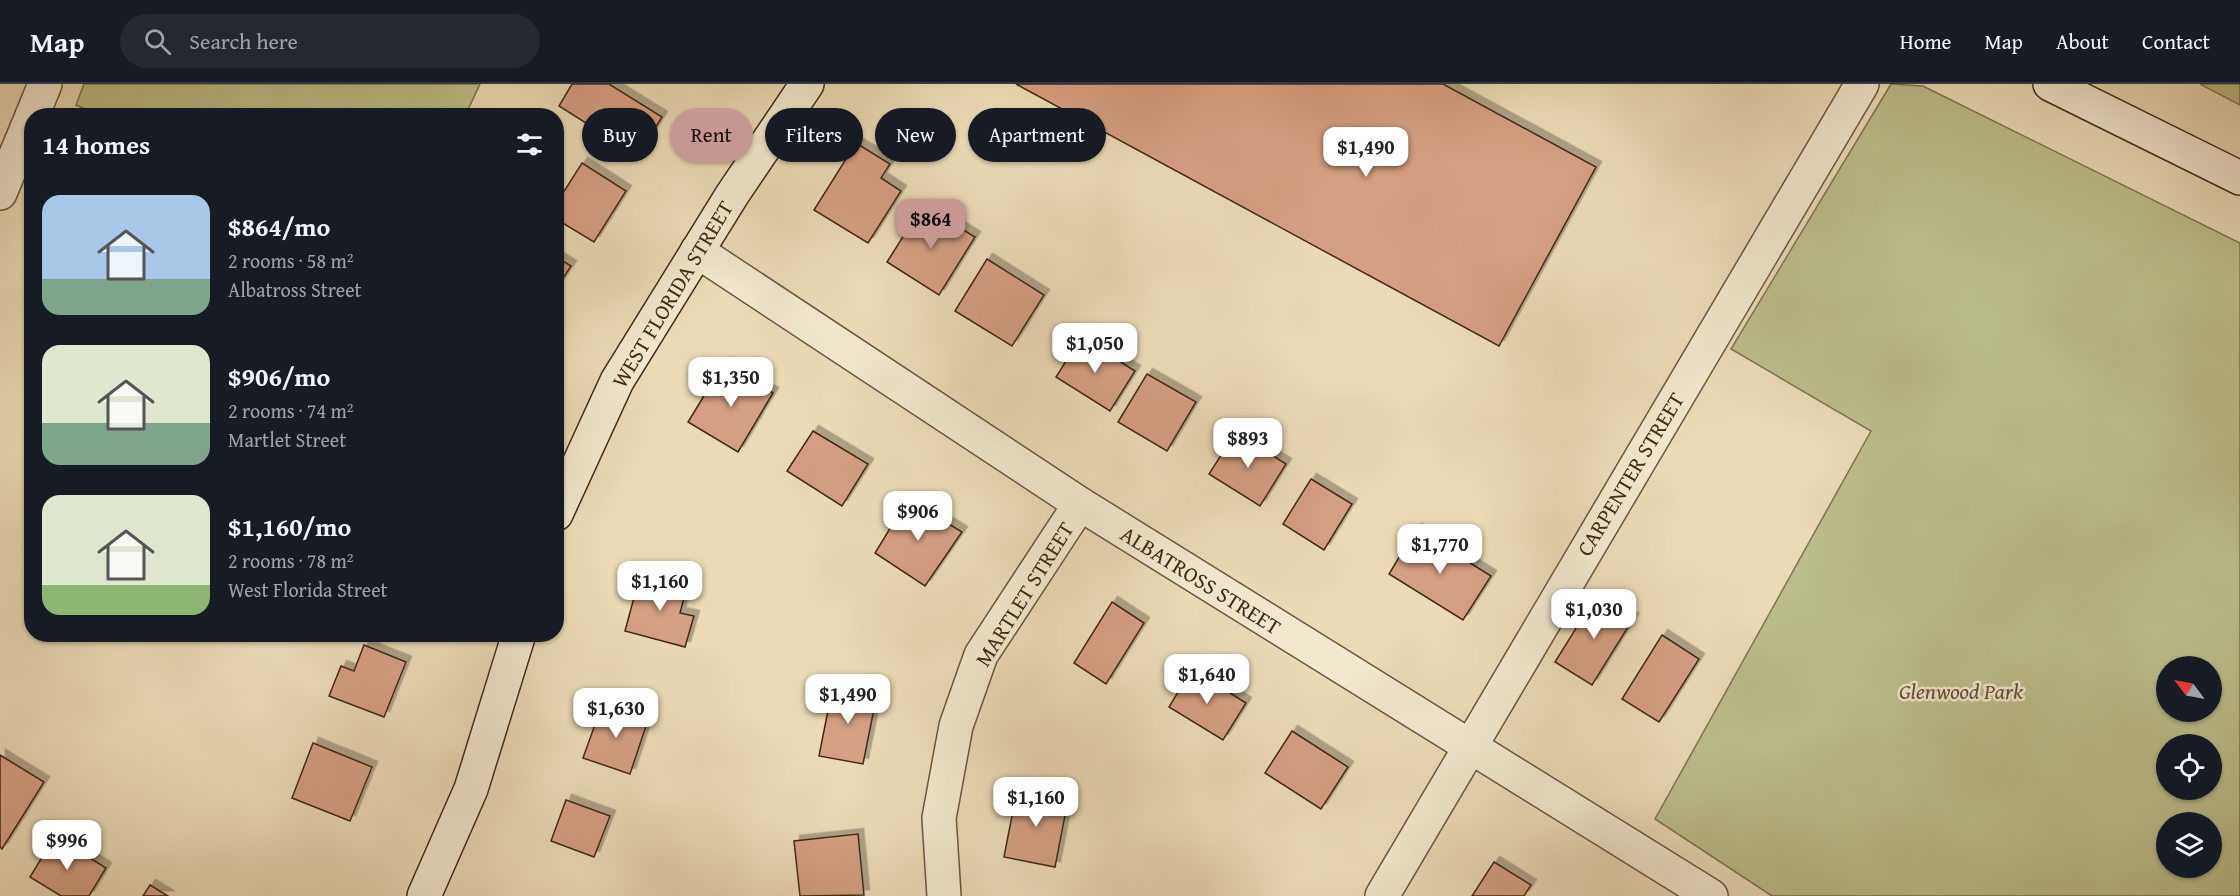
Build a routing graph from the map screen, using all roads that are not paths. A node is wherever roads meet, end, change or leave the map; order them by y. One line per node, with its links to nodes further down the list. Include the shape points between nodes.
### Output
1 (45, 84): 5 (street)
2 (807, 84): 9 (street, WEST FLORIDA STREET)
3 (1862, 84): 13 (street, CARPENTER STREET)
4 (2050, 84): 7 (street)
5 (35, 108)
6 (24, 135): 8 (street)
7 (2240, 178)
8 (0, 193)
9 (698, 251): 10 (street, WEST FLORIDA STREET, via 617,381); 11 (street, ALBATROSS STREET)
10 (564, 497)
11 (1080, 504): 13 (street, ALBATROSS STREET); 15 (street, MARTLET STREET, via 981,655 956,726 939,818)
12 (517, 642): 14 (street, via 471,789)
13 (1468, 747): 16 (street, CARPENTER STREET); 17 (street, ALBATROSS STREET)
14 (424, 896)
15 (944, 896)
16 (1382, 896)
17 (1712, 896)

